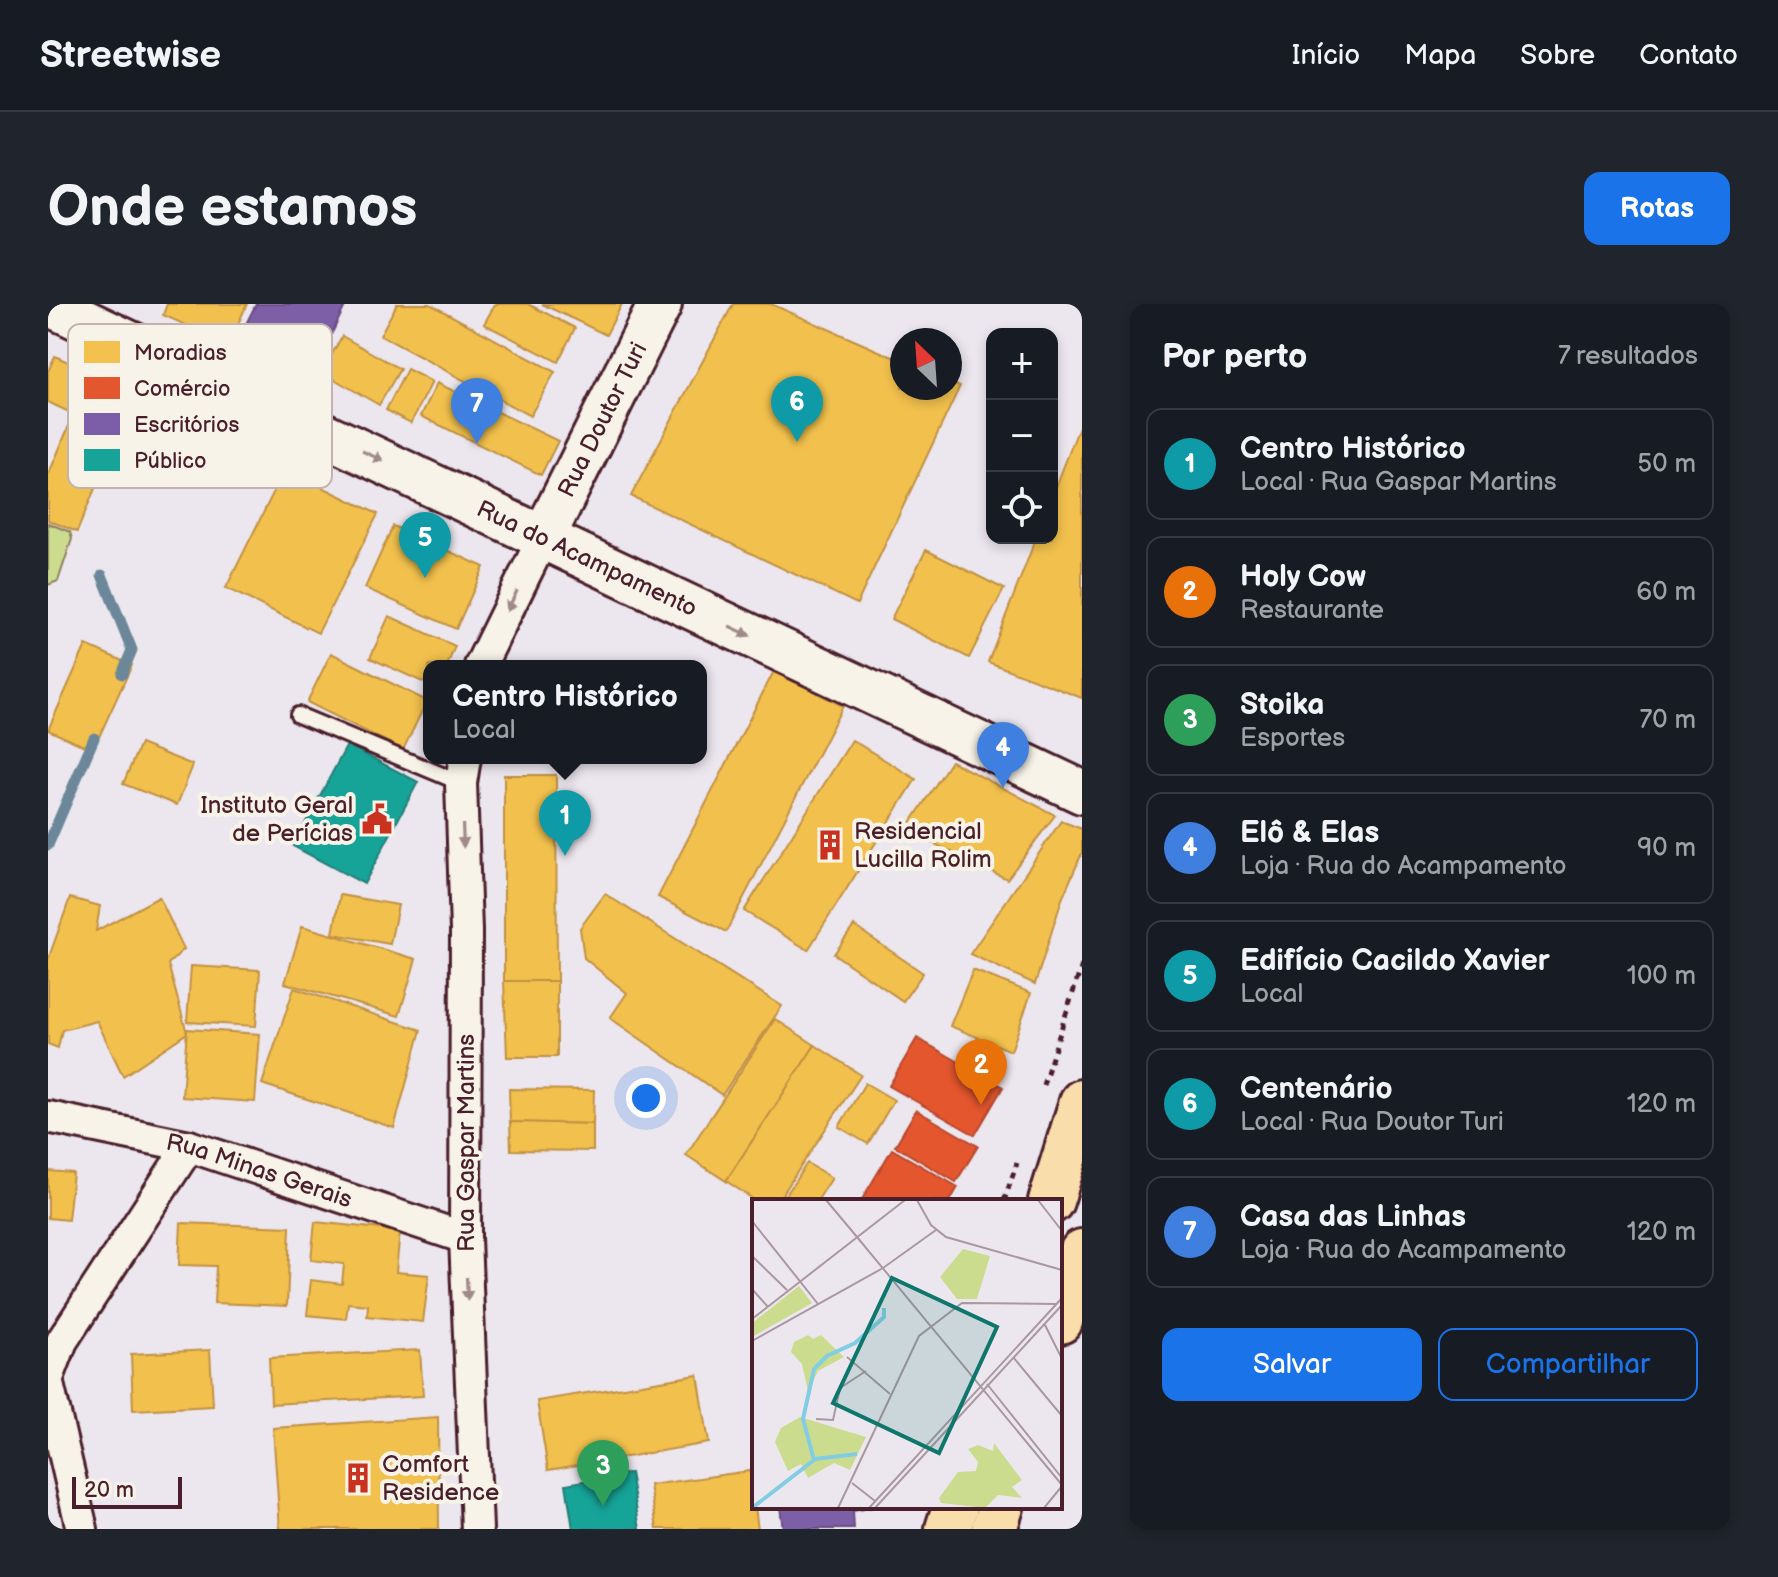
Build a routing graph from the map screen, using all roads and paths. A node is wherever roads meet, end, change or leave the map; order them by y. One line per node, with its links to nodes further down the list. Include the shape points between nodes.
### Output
1 (48, 304): 3 (main road, Rua do Acampamento, one-way to 3)
2 (660, 304): 5 (main road, Rua Doutor Turi)
3 (91, 324)
4 (332, 437): 5 (main road, Rua do Acampamento, one-way to 5)
5 (544, 536): 6 (street, one-way to 6); 11 (main road, Rua do Acampamento, one-way to 11)
6 (483, 660)
7 (298, 715): 8 (lane)
8 (423, 757)
9 (442, 764): 10 (lane)
10 (463, 771): 16 (street, Rua Gaspar Martins, one-way to 16)
11 (1082, 792)
12 (1082, 1102): 15 (main road)
13 (48, 1117): 14 (street, Rua Minas Gerais)
14 (189, 1146): 16 (street, Rua Minas Gerais); 19 (street, via 62,1341)
15 (1052, 1199)
16 (465, 1238): 23 (street, Rua Gaspar Martins, one-way to 23)
17 (1082, 1252): 18 (main road)
18 (1062, 1315)
19 (48, 1381): 22 (street)
20 (954, 1509): 24 (main road)
21 (1000, 1509): 25 (main road)
22 (82, 1529)
23 (477, 1529)
24 (948, 1529)
25 (994, 1529)

